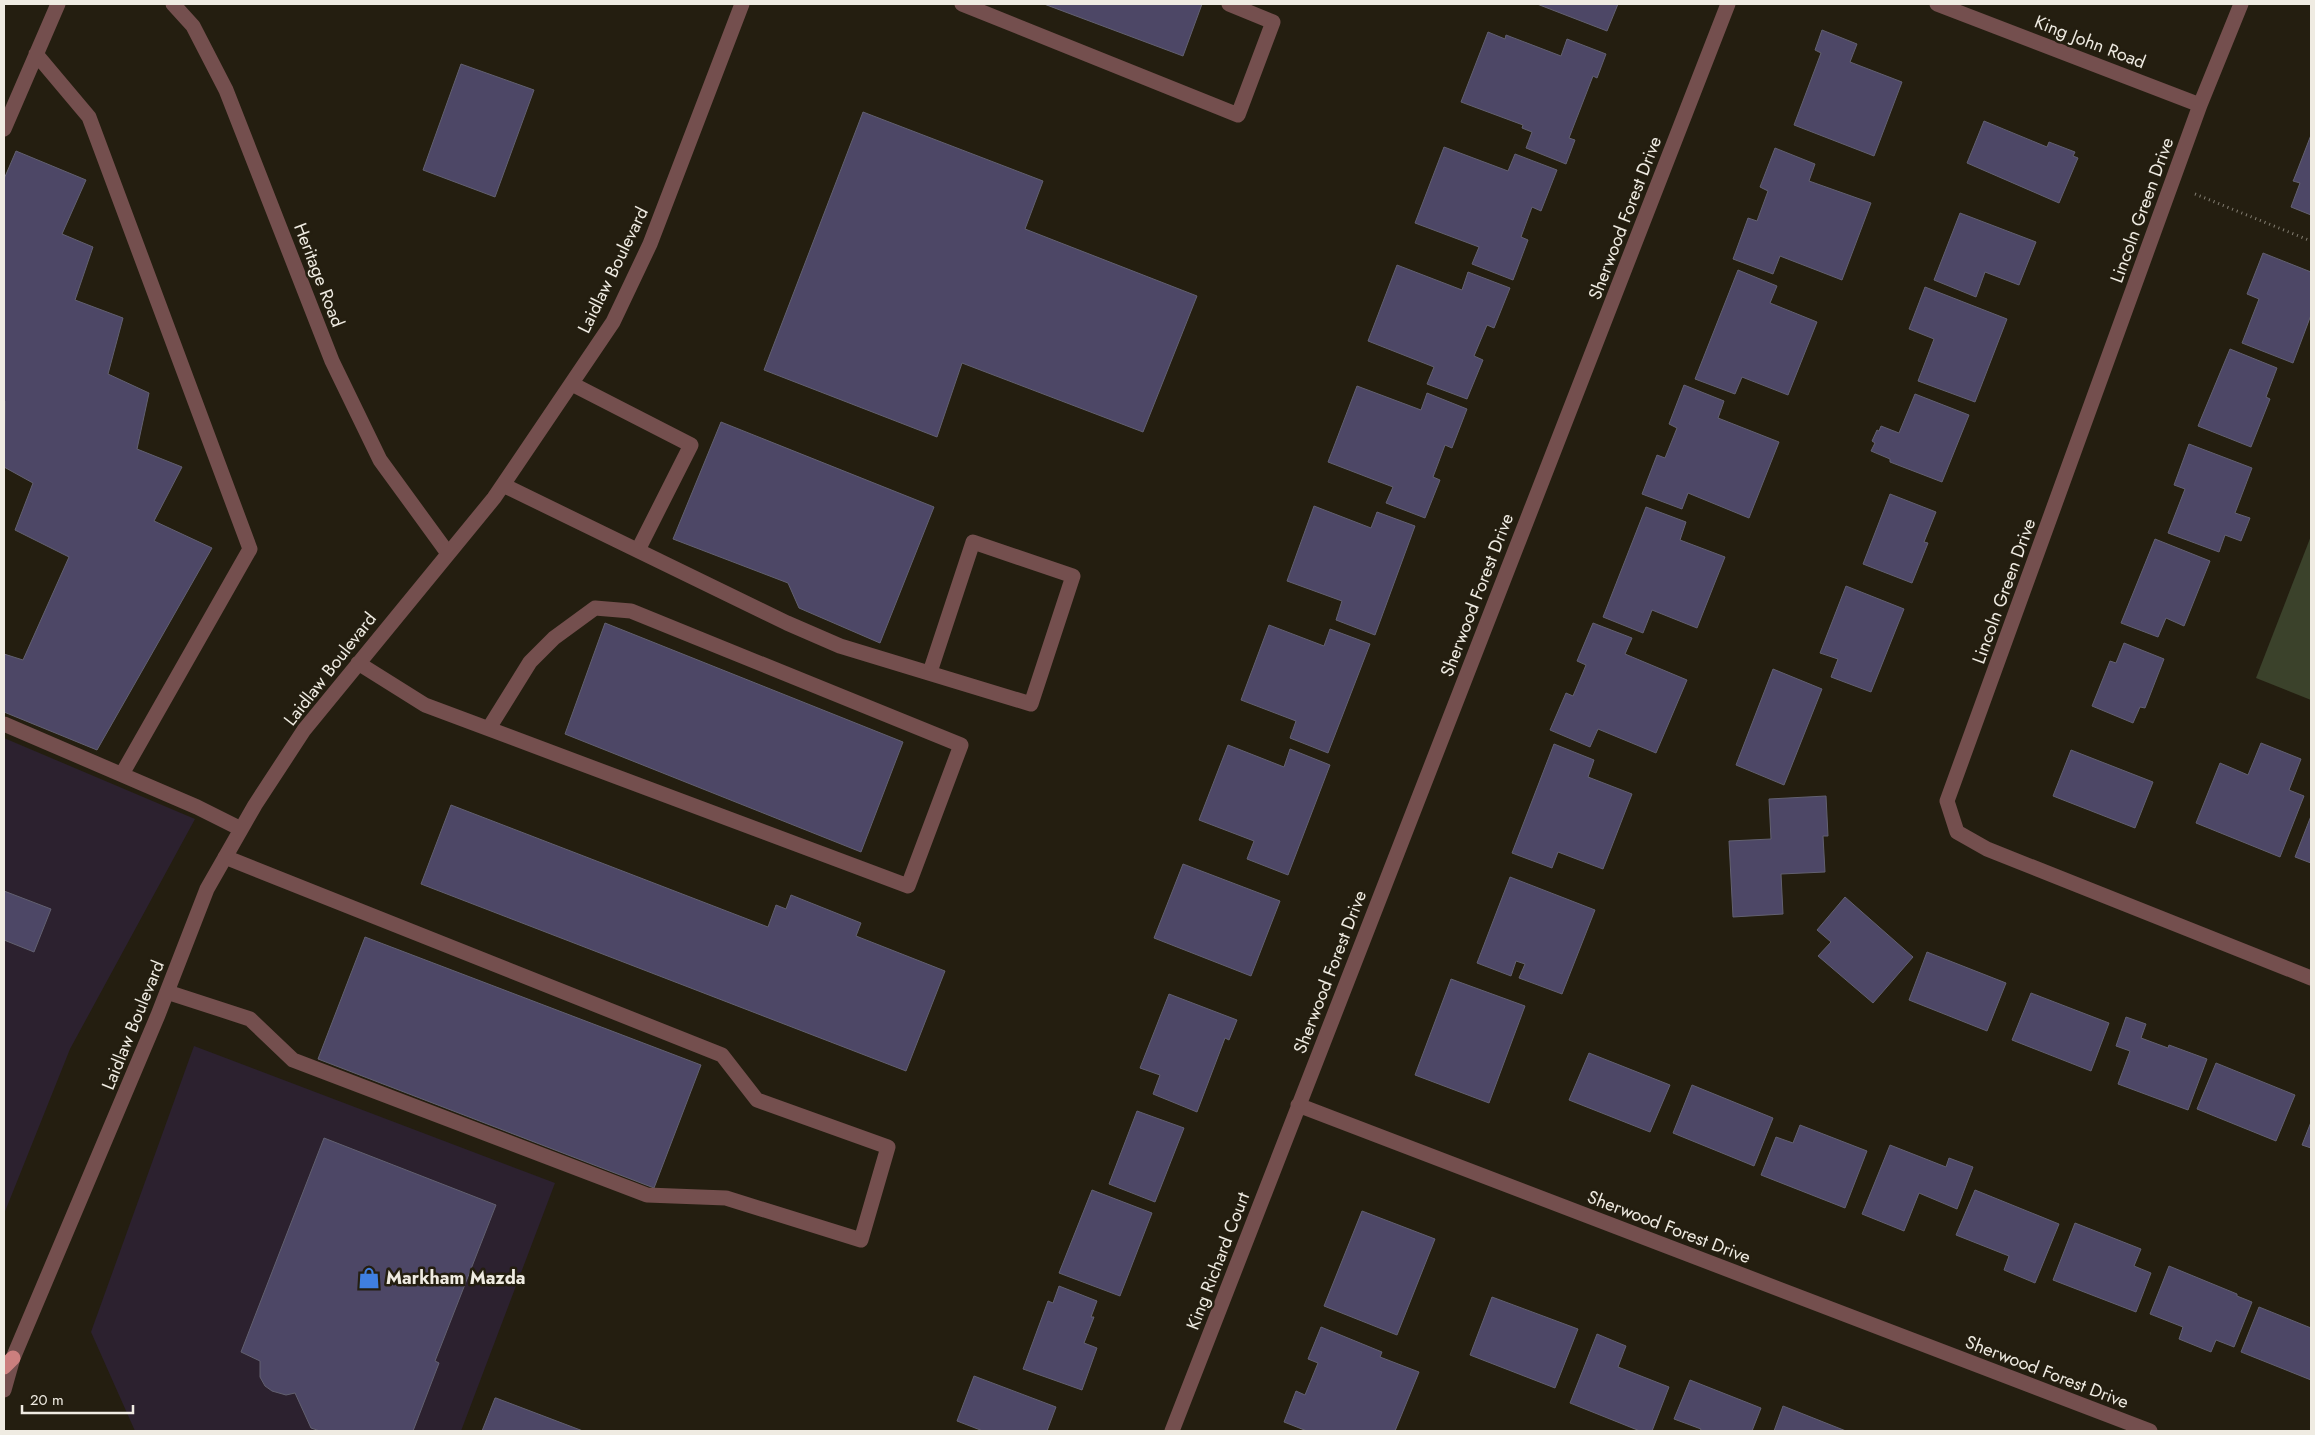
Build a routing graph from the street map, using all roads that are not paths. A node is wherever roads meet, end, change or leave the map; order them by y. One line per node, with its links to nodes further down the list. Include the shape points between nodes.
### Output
1 (58, 4): 9 (street)
2 (173, 4): 15 (street, Heritage Road, via 193,26 226,90 332,361 380,460)
3 (742, 4): 12 (street, Laidlaw Boulevard, via 650,244 613,322)
4 (962, 4): 5 (street, via 1238,115 1273,22)
5 (1229, 4)
6 (1728, 4): 25 (street, Sherwood Forest Drive)
7 (1937, 4): 10 (street, King John Road)
8 (2240, 4): 10 (street, Lincoln Green Drive)
9 (36, 54): 11 (street); 20 (street, via 89,117 250,548)
10 (2200, 105): 23 (street, Lincoln Green Drive, via 1947,801 1957,832 1987,849)
11 (4, 129)
12 (572, 384): 13 (street, Laidlaw Boulevard); 14 (street, via 691,445)
13 (503, 485): 14 (street); 15 (street, Laidlaw Boulevard)
14 (638, 550): 17 (street, via 840,646)
15 (447, 552): 16 (street, Laidlaw Boulevard)
16 (358, 663): 19 (street, via 425,704); 21 (street, Laidlaw Boulevard, via 304,730)
17 (930, 672): 17 (street, via 1030,704 1073,576 973,542)
18 (4, 724): 20 (street)
19 (489, 728): 19 (street, via 908,886 961,745 631,611 595,608 554,638 530,662)
20 (122, 774): 21 (street)
21 (241, 829): 22 (street, Laidlaw Boulevard)
22 (225, 857): 24 (street, Laidlaw Boulevard, via 207,889); 24 (street, via 722,1056 757,1100 888,1147 861,1240 726,1198 647,1195 293,1060 250,1018)
23 (2311, 978)
24 (167, 992): 26 (street, Laidlaw Boulevard)
25 (1298, 1105): 28 (street, King Richard Court); 29 (street, Sherwood Forest Drive)
26 (9, 1362): 27 (street, Laidlaw Boulevard)
27 (4, 1390)
28 (1172, 1431)
29 (2150, 1431)

